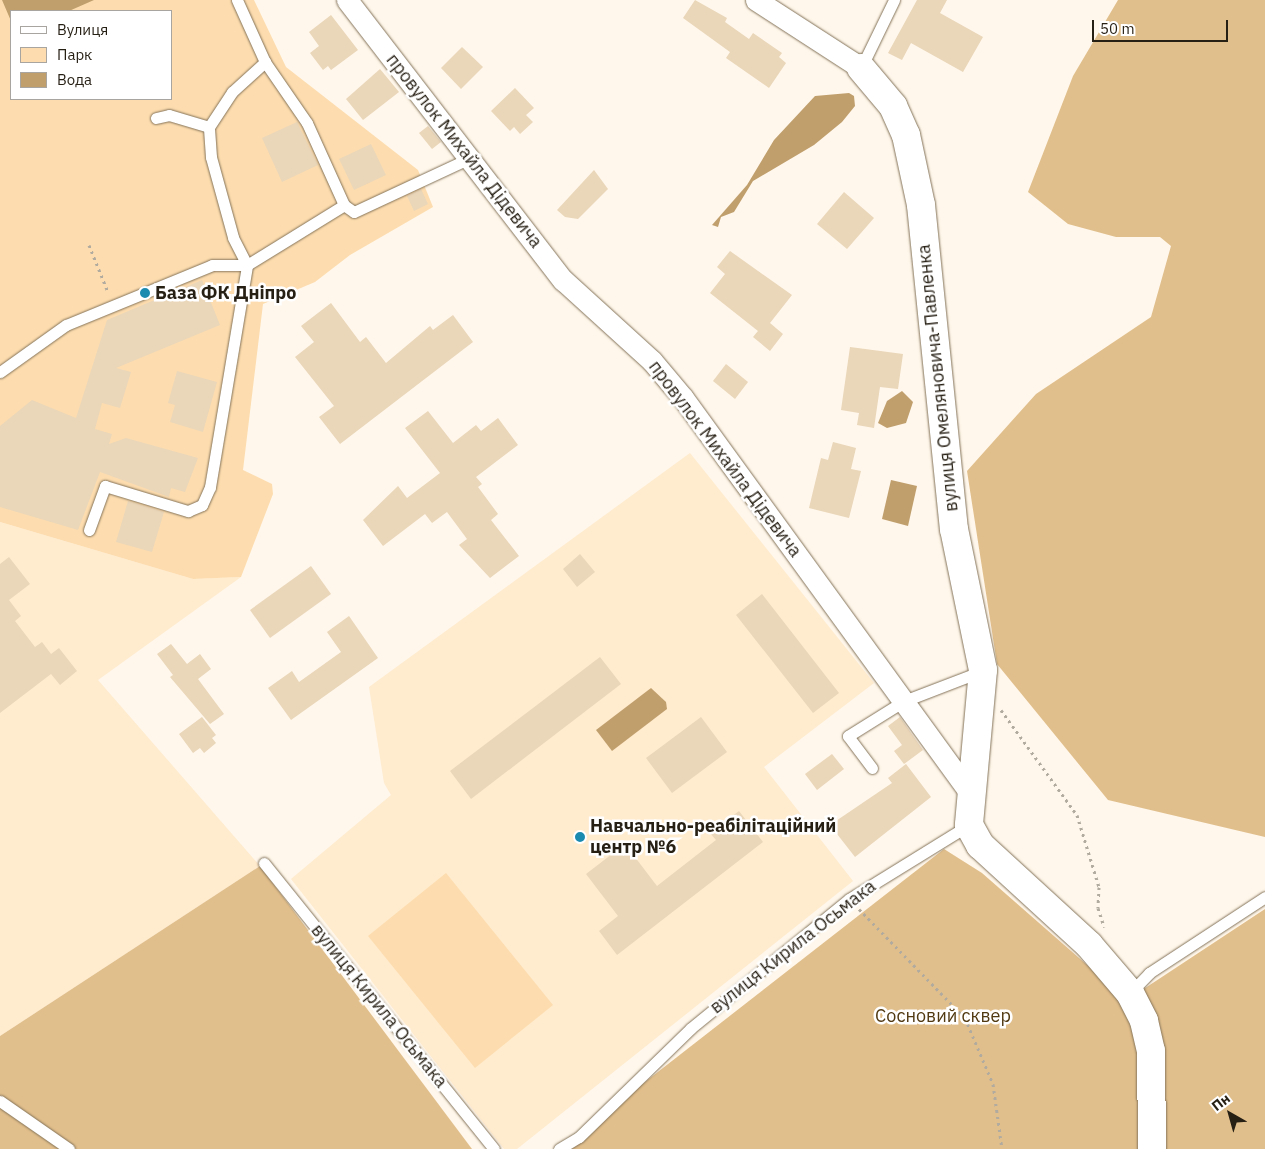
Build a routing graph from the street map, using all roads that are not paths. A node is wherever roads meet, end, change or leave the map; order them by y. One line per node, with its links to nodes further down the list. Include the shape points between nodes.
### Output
1 (237, 0): 5 (lane)
2 (347, 0): 9 (street, провулок Михайла Дідевича)
3 (756, 0): 6 (street, вулиця Омеляновича-Павленка)
4 (894, 0): 6 (lane)
5 (265, 62): 8 (lane, via 232,92); 10 (lane, via 306,123)
6 (861, 68): 14 (street, вулиця Омеляновича-Павленка, via 893,106 906,135 917,188 954,530)
7 (156, 118): 8 (lane, via 170,115)
8 (209, 126): 11 (lane, via 233,237)
9 (470, 158): 10 (lane, via 354,212); 15 (street, провулок Михайла Дідевича, via 563,280 652,361 683,398)
10 (344, 205): 11 (lane)
11 (247, 265): 12 (lane, via 212,265 66,325); 13 (lane, via 210,487 202,505 188,511 105,486)
12 (0, 372)
13 (89, 530)
14 (983, 679): 15 (lane); 17 (street, вулиця Омеляновича-Павленка, via 981,737)
15 (904, 701): 16 (lane, via 848,736); 17 (street, провулок Михайла Дідевича)
16 (872, 768)
17 (971, 794): 18 (street, вулиця Омеляновича-Павленка)
18 (969, 825): 21 (street, via 980,845 1089,944); 25 (lane, вулиця Кирила Осьмака, via 849,899 691,1028 579,1137)
19 (264, 863): 24 (lane, вулиця Кирила Осьмака)
20 (1265, 897): 21 (lane, via 1149,973)
21 (1130, 993): 26 (street, via 1144,1021 1151,1051)
22 (0, 1101): 23 (lane)
23 (68, 1149)
24 (494, 1149)
25 (559, 1149)
26 (1152, 1149)

